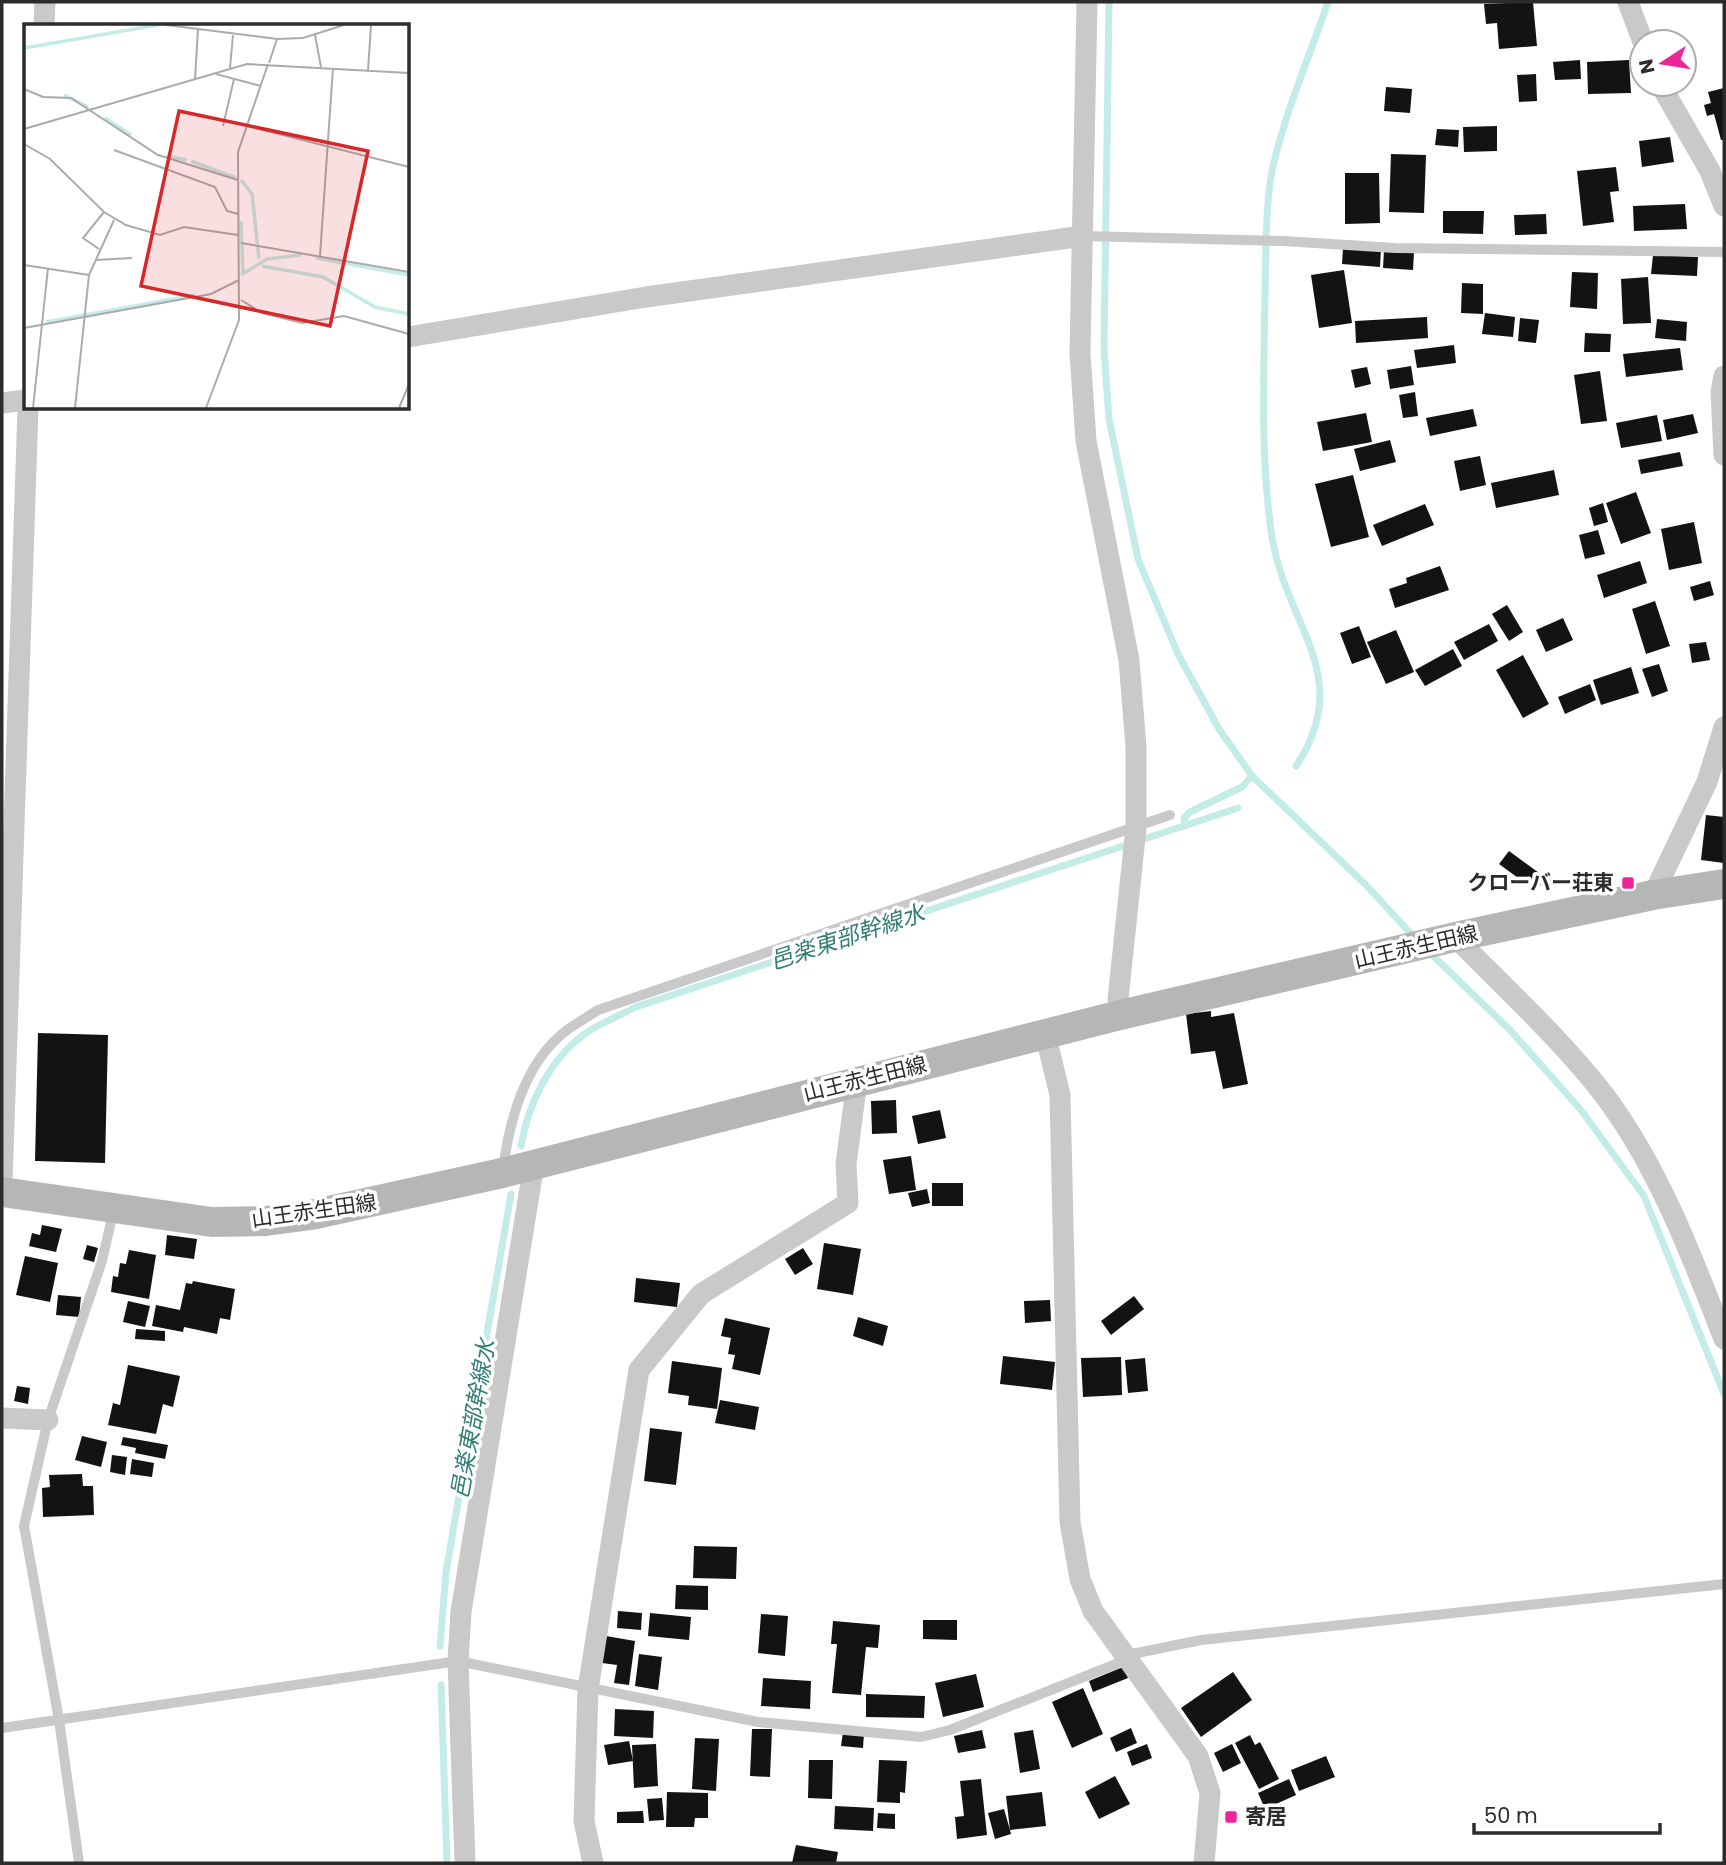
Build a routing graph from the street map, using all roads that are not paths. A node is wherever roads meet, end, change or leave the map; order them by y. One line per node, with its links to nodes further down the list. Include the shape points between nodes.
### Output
1 (45, 2): 4 (street)
2 (1087, 2): 8 (street)
3 (1628, 2): 5 (street)
4 (44, 24)
5 (1638, 28)
6 (1668, 98): 7 (street, via 1710,171)
7 (1724, 206)
8 (1083, 236): 9 (lane, via 1395,248); 10 (street, via 646,297); 18 (street, via 1080,353 1086,441 1129,660)
9 (1724, 252)
10 (410, 337)
11 (1724, 376): 15 (street)
12 (24, 400): 13 (street)
13 (2, 403)
14 (27, 410): 27 (street)
15 (1724, 455)
16 (1724, 727): 20 (street, via 1707,782)
17 (1170, 815): 18 (lane)
18 (1136, 829): 22 (street); 26 (lane, via 598,1010 562,1034 540,1057 514,1114)
19 (1724, 884): 20 (main road, 山王赤生田線)
20 (1653, 895): 21 (main road, 山王赤生田線)
21 (1455, 937): 22 (main road, 山王赤生田線); 30 (street, via 1605,1096 1662,1192)
22 (1120, 1015): 23 (main road, 山王赤生田線)
23 (1045, 1033): 24 (main road, 山王赤生田線); 34 (street, via 1060,1095 1070,1522 1080,1579 1093,1611)
24 (857, 1081): 25 (main road, 山王赤生田線); 36 (street, via 846,1164 848,1203 701,1294 639,1370)
25 (534, 1164): 26 (main road, 山王赤生田線); 35 (street, via 461,1612)
26 (502, 1173): 29 (main road, 山王赤生田線, via 393,1199 266,1221 212,1222)
27 (2, 1184)
28 (2, 1192): 29 (main road, 山王赤生田線)
29 (114, 1209): 32 (lane, via 98,1273)
30 (1724, 1339)
31 (2, 1419): 32 (street)
32 (48, 1420): 37 (lane, via 24,1526)
33 (1724, 1584): 34 (lane, via 1201,1640)
34 (1127, 1655): 36 (lane, via 1116,1664 950,1730 921,1737 758,1722); 42 (street, via 1198,1756 1210,1793)
35 (458, 1661): 36 (lane); 37 (lane); 40 (street)
36 (588, 1689): 41 (street, via 584,1821)
37 (59, 1720): 38 (lane); 39 (lane)
38 (2, 1728)
39 (79, 1863)
40 (465, 1863)
41 (593, 1863)
42 (1204, 1863)

